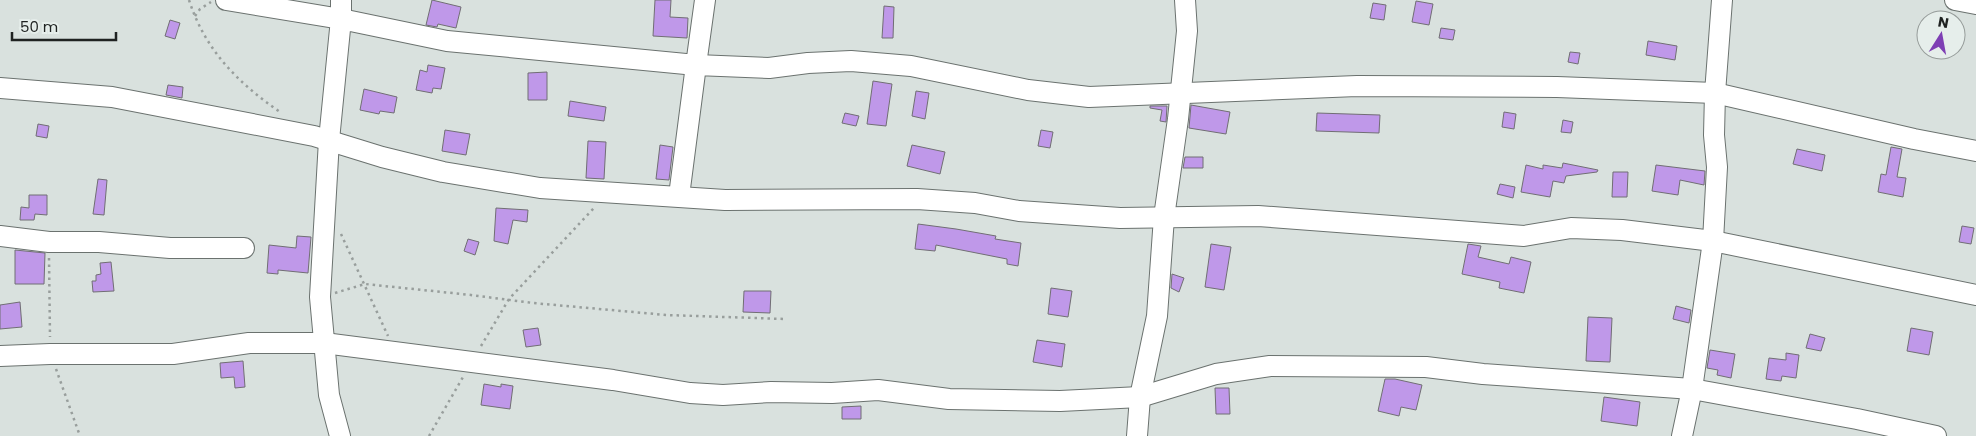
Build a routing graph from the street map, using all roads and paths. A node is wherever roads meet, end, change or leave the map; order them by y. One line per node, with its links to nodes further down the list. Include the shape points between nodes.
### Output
1 (189, 0): 9 (path)
2 (705, 0): 10 (street)
3 (1185, 0): 12 (street, via 1187,32)
4 (1722, 0): 13 (street)
5 (1956, 0): 7 (street)
6 (221, 1): 8 (street); 9 (path, via 208,3)
7 (1976, 4)
8 (341, 10): 10 (street, via 446,41); 15 (street)
9 (195, 16): 14 (path, via 204,36 224,64 253,94)
10 (696, 65): 12 (street, via 769,68 851,61 912,66 1028,90 1089,96); 18 (street)
11 (0, 88): 15 (street, via 112,97)
12 (1181, 92): 13 (street, via 1366,86 1557,87); 19 (street)
13 (1715, 93): 16 (street); 22 (street, via 1717,167)
14 (285, 115)
15 (329, 140): 17 (street, via 443,172 540,188); 26 (street)
16 (1976, 151)
17 (609, 192): 18 (street); 27 (path)
18 (679, 196): 19 (street, via 725,200 918,199 974,203 1019,211 1120,218)
19 (1164, 217): 22 (street, via 1258,216 1524,236 1571,228 1622,230); 34 (street, via 1157,316)
20 (337, 227): 24 (path)
21 (0, 236): 23 (street, via 49,242 170,248)
22 (1713, 241): 25 (street); 33 (street)
23 (244, 248)
24 (365, 284): 26 (path); 27 (path); 30 (path)
25 (1976, 295)
26 (320, 297): 29 (street)
27 (510, 299): 28 (path, via 666,314); 32 (path)
28 (785, 320)
29 (324, 343): 30 (street); 31 (street, via 249,343 173,354); 35 (street, via 329,395)
30 (394, 351): 32 (street)
31 (0, 356)
32 (472, 361): 34 (street, via 723,395 878,390 949,399 1060,401); 36 (path)
33 (1692, 389): 34 (street, via 1426,367 1270,366 1216,374); 38 (street); 39 (street)
34 (1140, 397): 37 (street)
35 (340, 436)
36 (429, 436)
37 (1137, 436)
38 (1682, 436)
39 (1936, 436)

